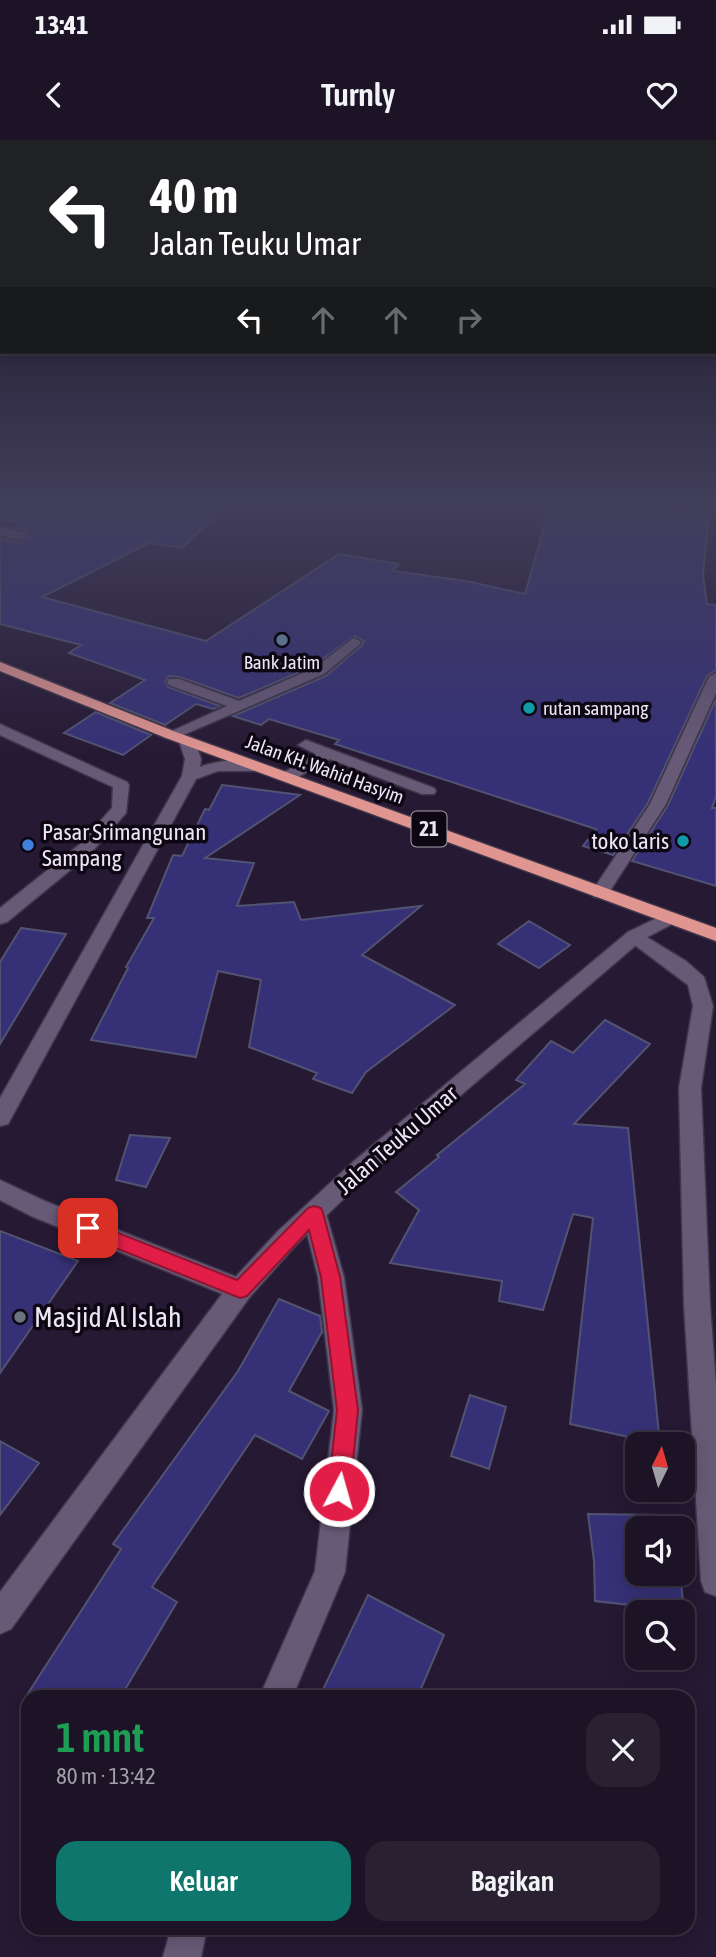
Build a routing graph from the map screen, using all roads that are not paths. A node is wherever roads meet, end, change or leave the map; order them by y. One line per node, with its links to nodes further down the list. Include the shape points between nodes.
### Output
1 (354, 642): 5 (street, via 318,671)
2 (0, 666): 7 (highway, Jalan KH. Wahid Hasyim / 21)
3 (716, 677): 14 (street, via 658,804)
4 (174, 682): 5 (street)
5 (240, 706): 7 (street)
6 (0, 729): 15 (street, via 121,785 120,809 85,849)
7 (179, 738): 10 (highway, Jalan KH. Wahid Hasyim / 21); 11 (street, via 193,759)
8 (306, 745): 9 (street)
9 (329, 753): 12 (street); 13 (street)
10 (257, 766): 11 (street, via 216,766); 12 (highway, Jalan KH. Wahid Hasyim / 21)
11 (190, 776): 18 (street)
12 (286, 777): 14 (highway, Jalan KH. Wahid Hasyim / 21)
13 (428, 791)
14 (600, 893): 16 (highway, Jalan KH. Wahid Hasyim / 21)
15 (0, 918)
16 (651, 927): 17 (highway, Jalan KH. Wahid Hasyim / 21); 20 (street, Jalan Teuku Umar, via 362,1167); 22 (street, via 696,982 703,1006 690,1088 697,1305)
17 (716, 935)
18 (0, 1118)
19 (0, 1189): 21 (street)
20 (314, 1213): 21 (street, Jalan Teuku Umar); 24 (street, via 331,1277 348,1410 330,1572)
21 (240, 1290): 23 (street, Jalan Teuku Umar)
22 (716, 1581)
23 (0, 1618)
24 (278, 1690)
25 (187, 1935): 26 (street)
26 (182, 1957)

